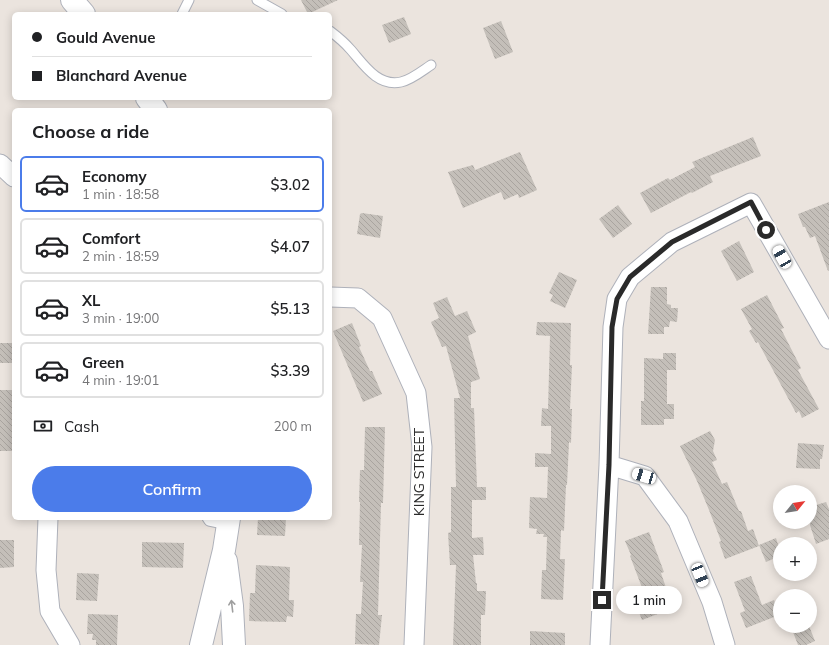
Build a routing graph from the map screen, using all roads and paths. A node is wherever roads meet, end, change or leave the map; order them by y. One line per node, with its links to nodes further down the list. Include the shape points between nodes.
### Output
1 (72, 0): 4 (main road)
2 (189, 0): 5 (lane)
3 (257, 0): 6 (lane)
4 (82, 12)
5 (183, 12)
6 (278, 12)
7 (332, 32): 8 (lane, via 371,72 387,82 401,82)
8 (431, 65)
9 (0, 164): 10 (street)
10 (12, 175)
11 (332, 297): 21 (street, KING STREET, via 358,298 382,318 416,393 422,447)
12 (829, 338): 13 (street, via 751,202 672,242 630,277 617,299 612,327)
13 (609, 465): 22 (street); 23 (street, via 644,476 678,521 712,602)
14 (48, 520): 18 (street, via 46,570 50,611)
15 (208, 520): 16 (lane)
16 (229, 522): 17 (main road)
17 (224, 550): 19 (main road); 20 (main road, one-way to 17, via 232,606)
18 (70, 645)
19 (201, 645)
20 (234, 645)
21 (414, 645)
22 (600, 645)
23 (725, 645)

